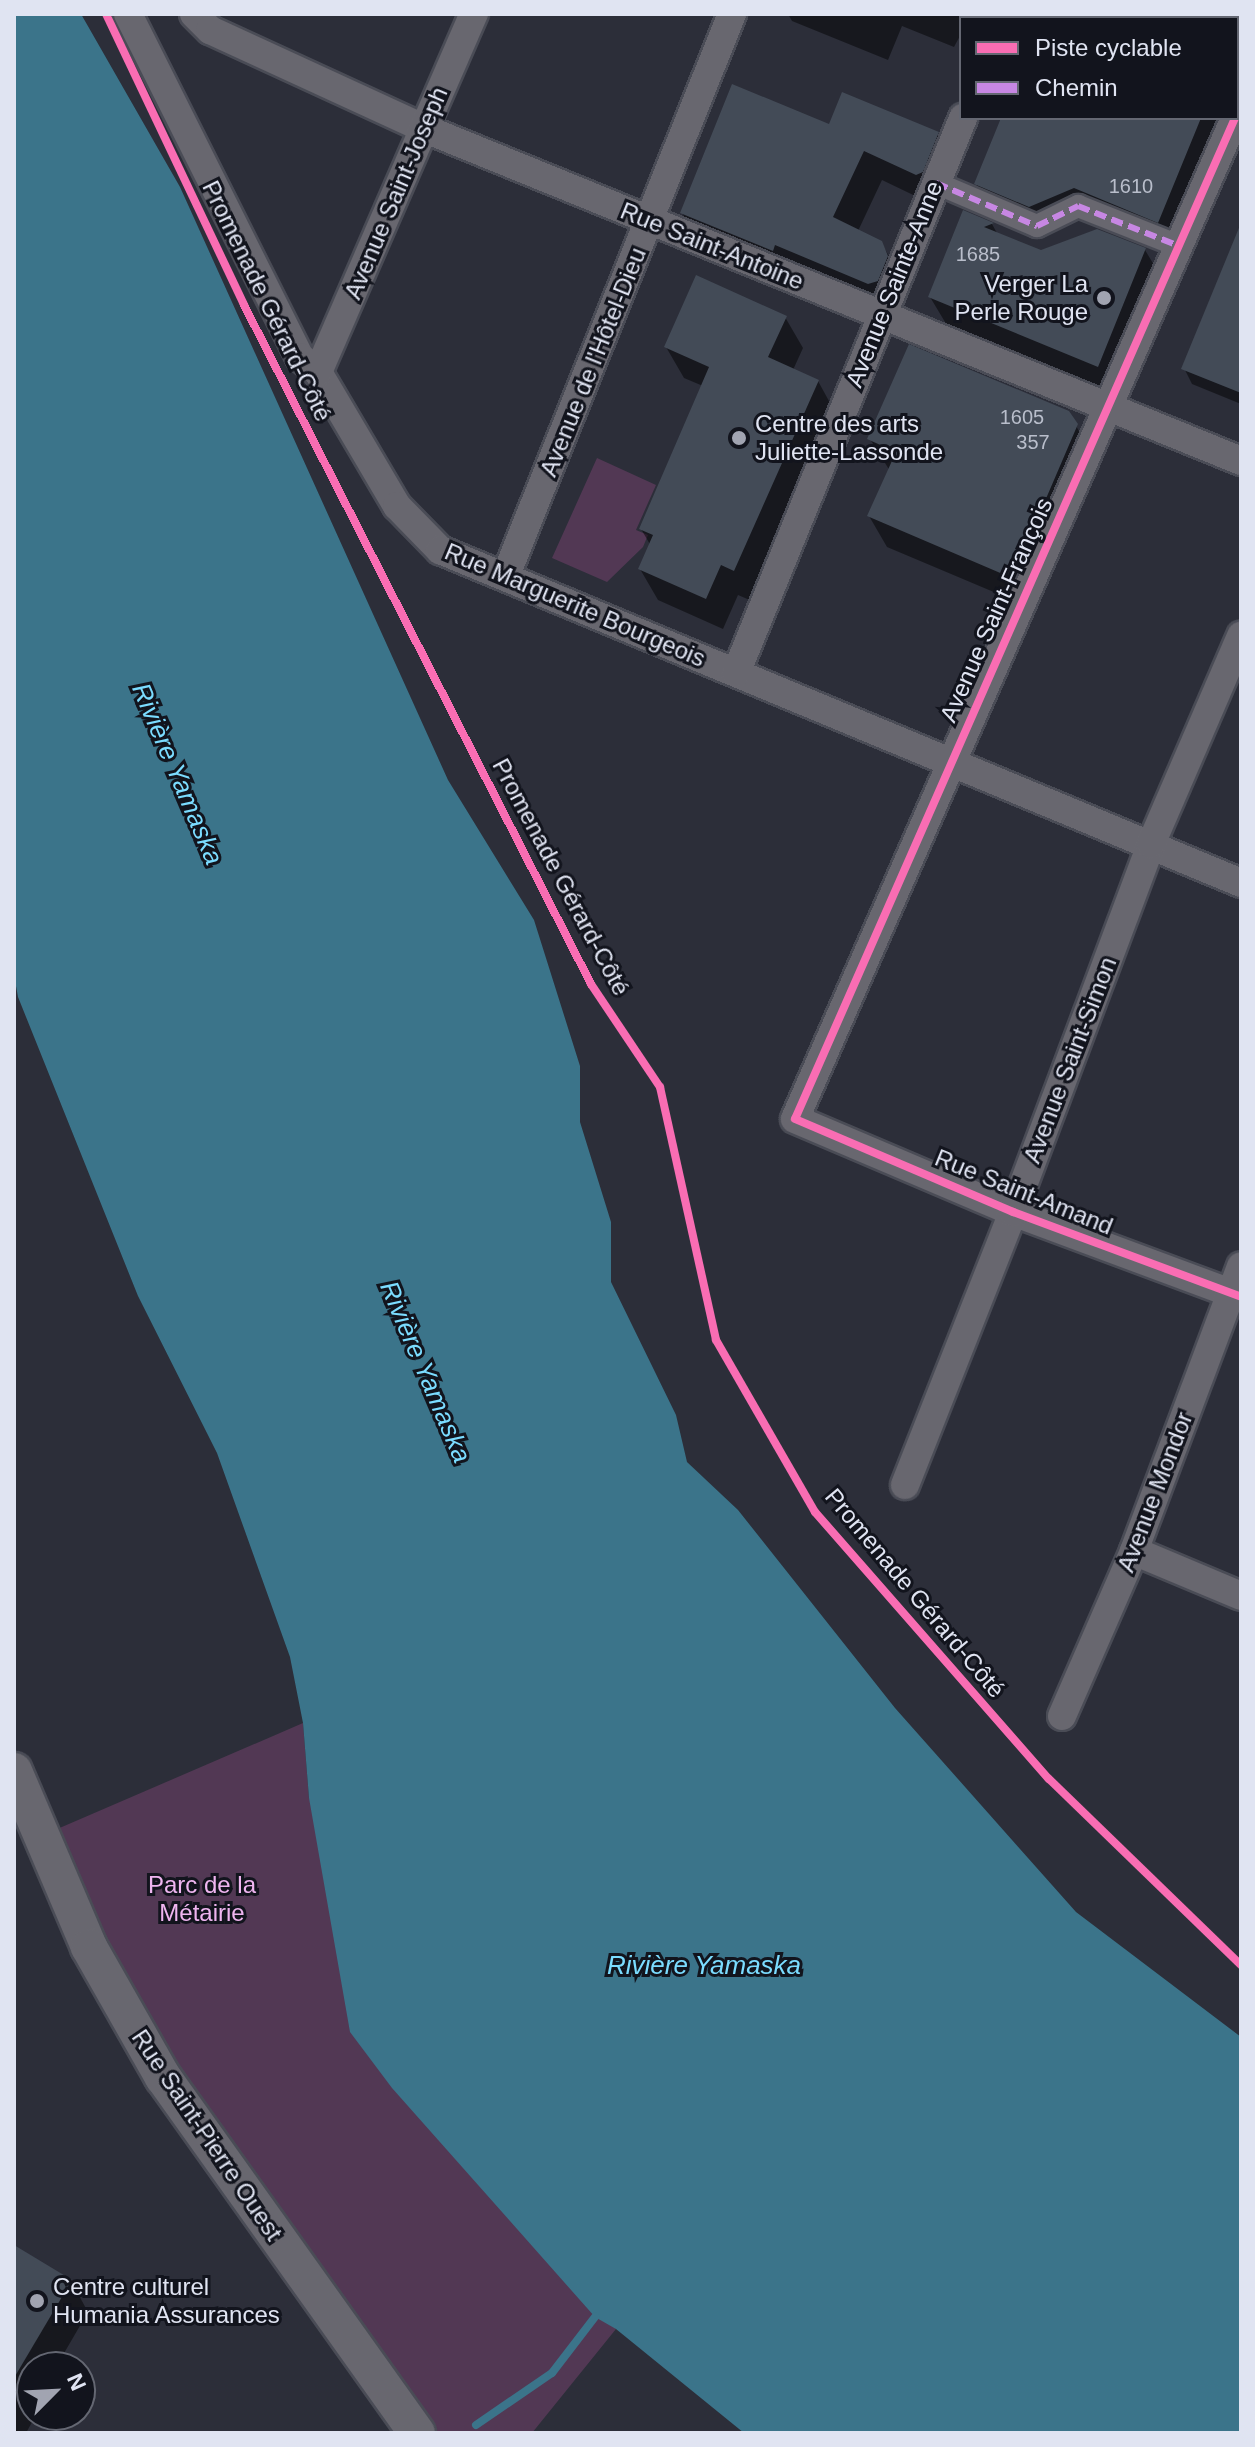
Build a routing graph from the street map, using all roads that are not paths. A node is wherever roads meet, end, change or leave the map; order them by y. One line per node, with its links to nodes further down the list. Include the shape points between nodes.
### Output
1 (128, 14): 12 (street, Rue Marguerite Bourgeois, via 300,357)
2 (194, 14): 7 (street, Rue Saint-Antoine, via 210,30)
3 (474, 14): 7 (street, Avenue Saint-Joseph)
4 (732, 14): 9 (street, Avenue de l'Hôtel-Dieu)
5 (962, 120): 8 (street, Avenue Sainte-Anne)
6 (1234, 120): 10 (street, Avenue Saint-François)
7 (423, 128): 9 (street, Rue Saint-Antoine); 12 (street, Avenue Saint-Joseph)
8 (936, 183): 10 (street, via 1037,226 1078,206); 11 (street, Avenue Sainte-Anne)
9 (650, 221): 11 (street, Rue Saint-Antoine); 15 (street, Avenue de l'Hôtel-Dieu)
10 (1179, 246): 13 (street, Avenue Saint-François)
11 (882, 315): 13 (street, Rue Saint-Antoine); 17 (street, Avenue Sainte-Anne)
12 (318, 372): 15 (street, Rue Marguerite Bourgeois, via 397,506 440,550)
13 (1107, 407): 14 (street, Rue Saint-Antoine); 18 (street, Avenue Saint-François)
14 (1241, 461)
15 (506, 575): 17 (street, Rue Marguerite Bourgeois)
16 (1241, 636): 19 (street, Avenue Saint-Simon)
17 (736, 673): 18 (street, Rue Marguerite Bourgeois)
18 (950, 765): 19 (street, Rue Marguerite Bourgeois); 21 (street, Avenue Saint-François)
19 (1151, 844): 20 (street, Rue Marguerite Bourgeois); 22 (street, Avenue Saint-Simon)
20 (1241, 883)
21 (795, 1119): 22 (street, Rue Saint-Amand)
22 (1013, 1212): 23 (street, Rue Saint-Amand); 24 (street, Avenue Saint-Simon)
23 (1238, 1285): 25 (street, Avenue Mondor)
24 (905, 1485)
25 (1134, 1551): 26 (street); 27 (street, Avenue Mondor)
26 (1241, 1596)
27 (1062, 1716)
28 (14, 1771): 29 (street, Rue Saint-Pierre Ouest, via 89,1947 163,2077)
29 (417, 2433)

